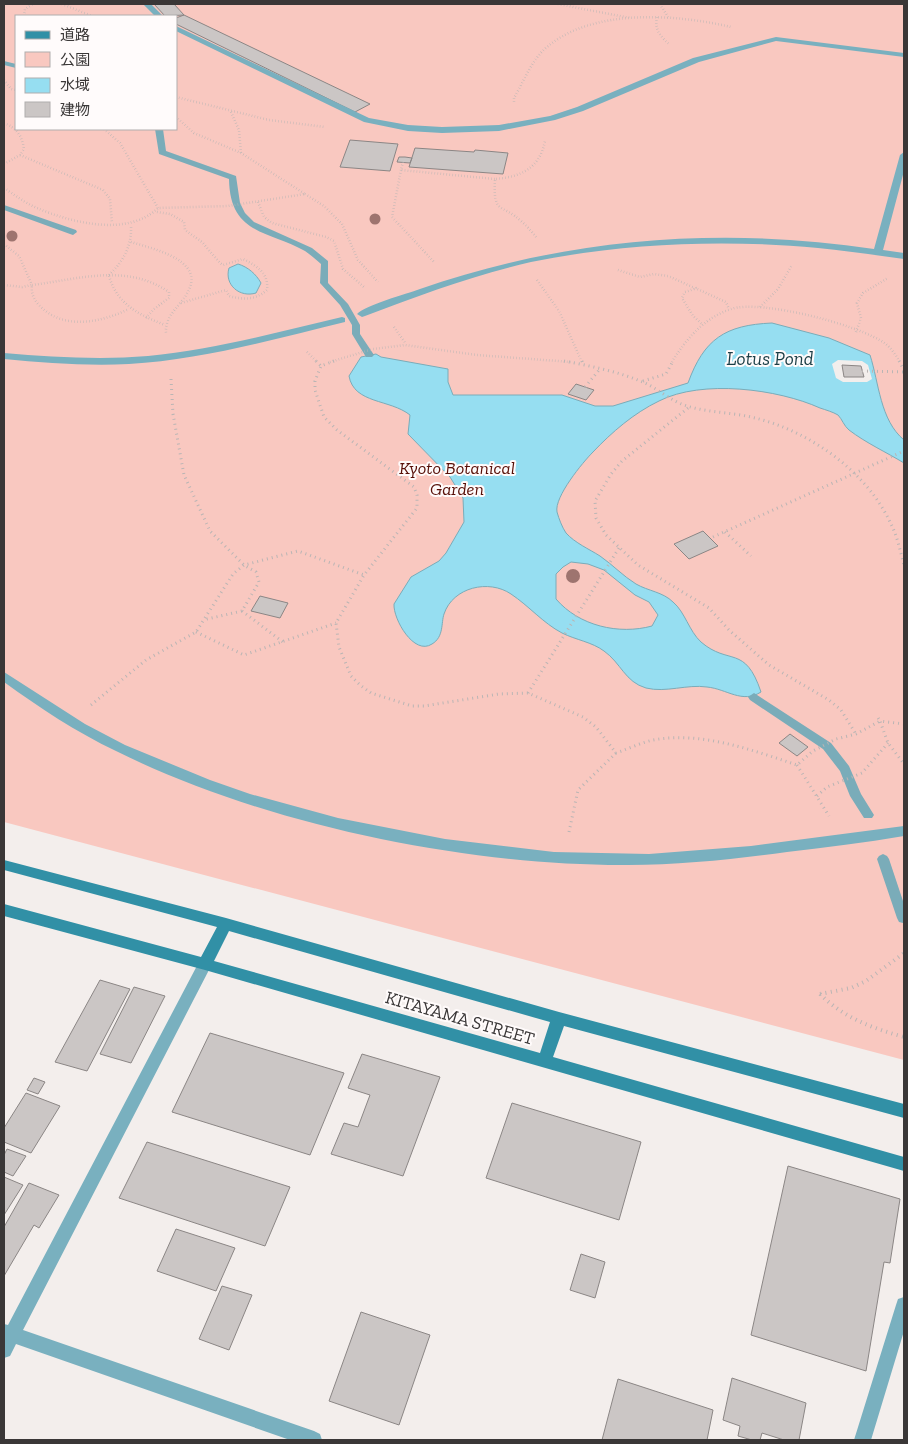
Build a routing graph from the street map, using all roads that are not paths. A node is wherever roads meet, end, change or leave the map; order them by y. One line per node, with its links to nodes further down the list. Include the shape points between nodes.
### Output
1 (148, 4): 2 (street)
2 (158, 15)
3 (178, 29): 4 (street, via 376,122 448,130 488,129 534,122 580,109 696,60 765,41 786,39)
4 (904, 55)
5 (904, 155): 6 (street)
6 (878, 252): 7 (street); 8 (street, via 792,243 698,241 597,248 523,262 393,298)
7 (904, 256)
8 (362, 314)
9 (342, 320): 10 (street, via 138,360)
10 (4, 356)
11 (4, 676): 12 (street, via 106,742 222,790 385,834 464,848 564,858 628,860 710,856)
12 (904, 832)
13 (4, 865): 15 (street, KITAYAMA STREET)
14 (4, 910): 16 (street, KITAYAMA STREET)
15 (226, 924): 16 (street); 17 (street, KITAYAMA STREET)
16 (205, 964): 18 (street, KITAYAMA STREET); 22 (street)
17 (559, 1018): 18 (street); 19 (street, KITAYAMA STREET)
18 (544, 1062): 20 (street, KITAYAMA STREET)
19 (904, 1111)
20 (904, 1164)
21 (904, 1305): 25 (street)
22 (8, 1333): 23 (street); 24 (street)
23 (4, 1350)
24 (314, 1440)
25 (862, 1440)

